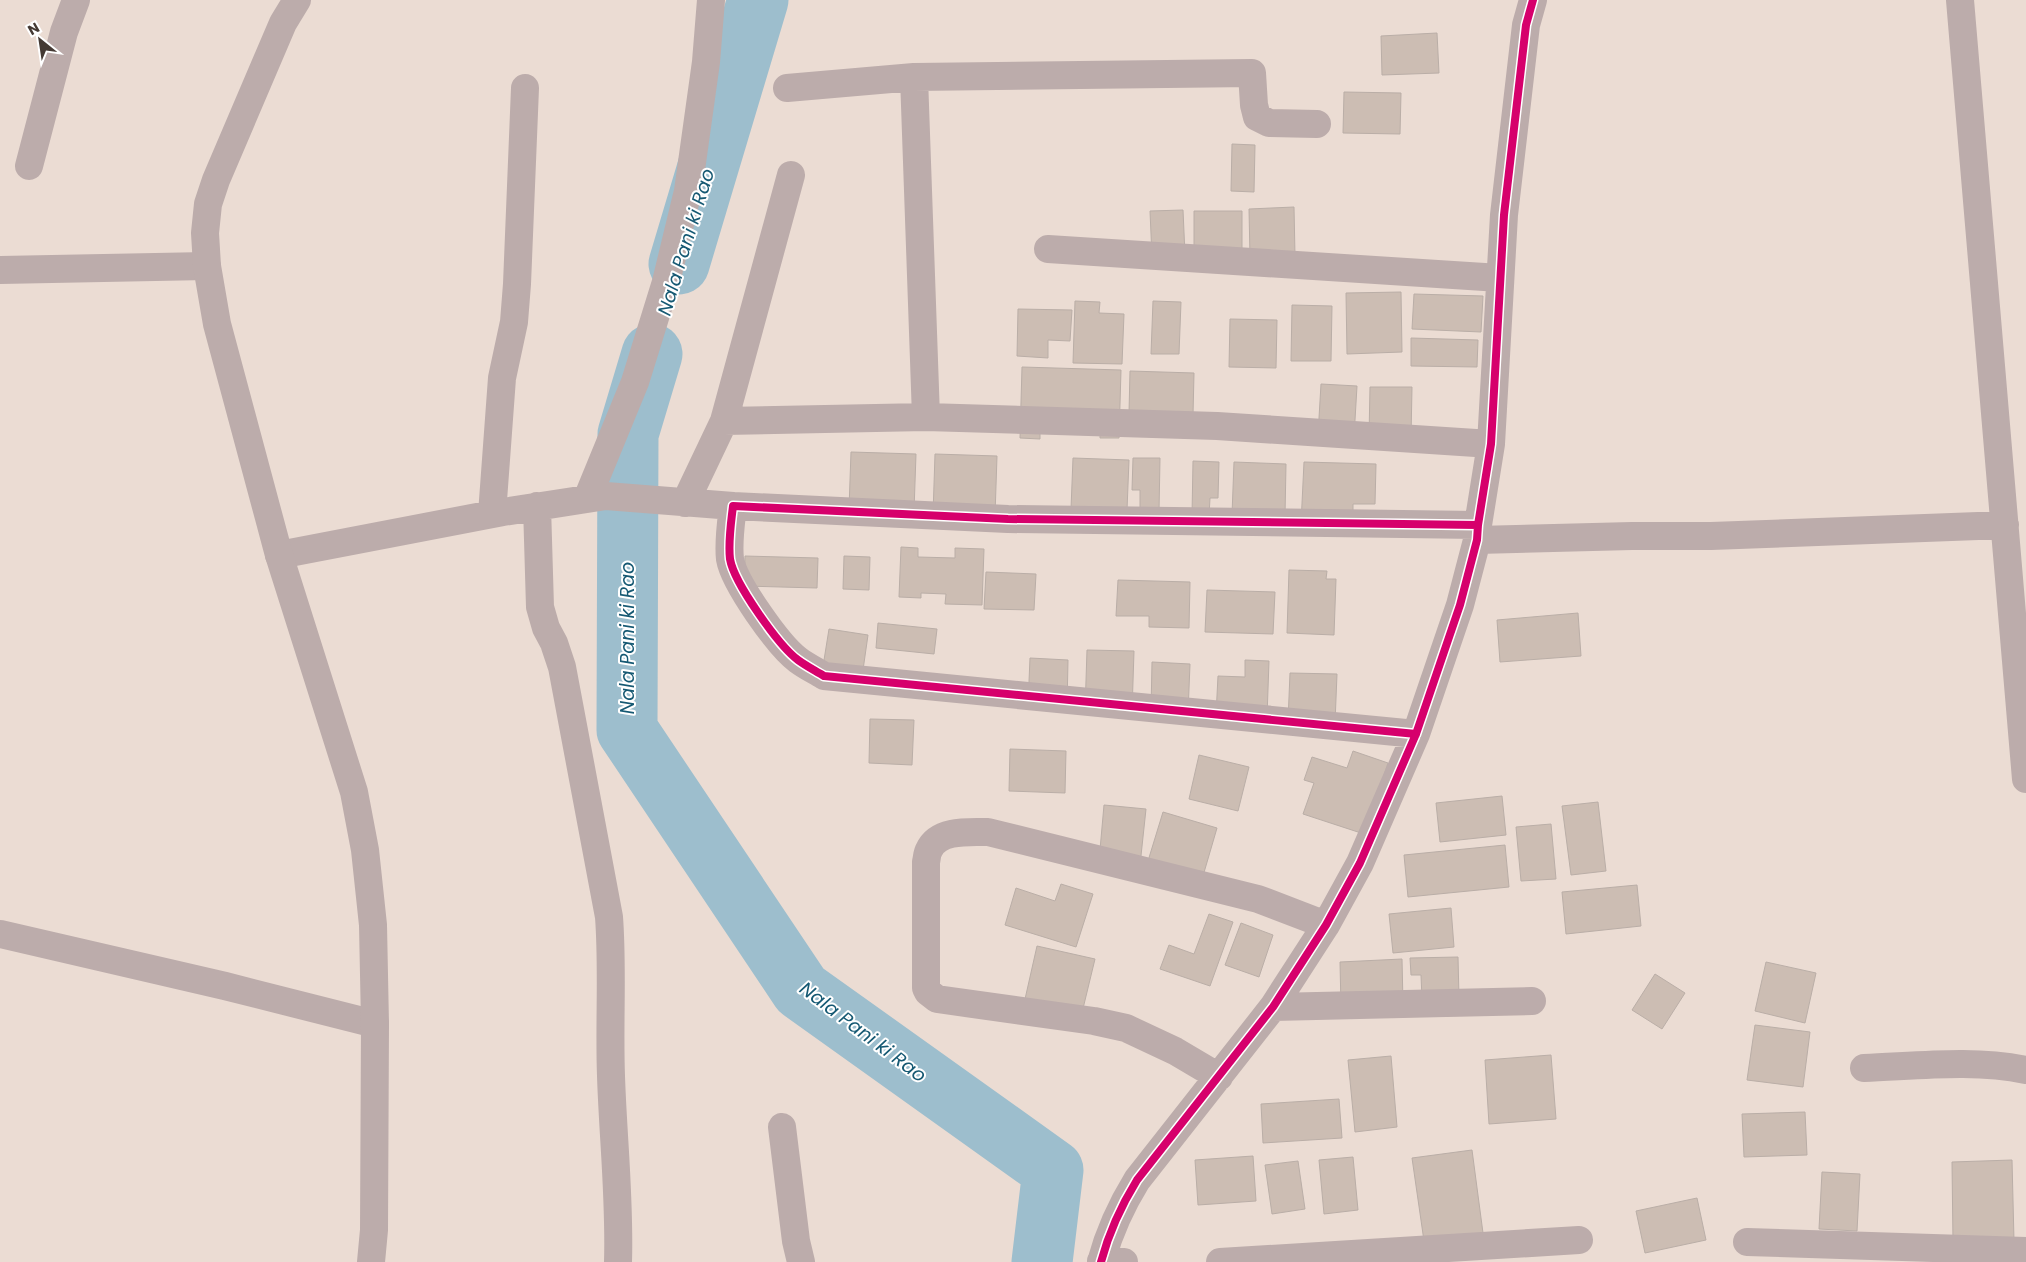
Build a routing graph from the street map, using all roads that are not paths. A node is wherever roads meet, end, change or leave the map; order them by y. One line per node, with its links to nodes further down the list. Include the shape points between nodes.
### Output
1 (76, 0): 10 (street, via 64,32)
2 (297, 0): 13 (street, via 283,23 213,188 205,233)
3 (711, 0): 19 (street, via 688,191 666,282)
4 (1533, 0): 15 (street, via 1526,25 1504,214)
5 (1960, 0): 24 (street)
6 (914, 77): 8 (street); 9 (street, via 1252,72 1257,116 1269,123); 16 (street)
7 (525, 88): 23 (street, via 517,284 514,322 502,378)
8 (787, 88)
9 (1317, 124)
10 (29, 166)
11 (791, 175): 17 (street)
12 (1048, 249): 15 (street)
13 (207, 266): 14 (street); 26 (street, via 217,324)
14 (0, 270)
15 (1500, 278): 18 (street)
16 (926, 417): 17 (street); 18 (street, via 1217,426)
17 (724, 421): 20 (street)
18 (1491, 444): 25 (street)
19 (597, 497): 20 (street); 21 (street)
20 (680, 503): 22 (street)
21 (537, 506): 23 (street); 42 (street, via 540,607 564,678 609,917)
22 (733, 506): 25 (street, via 1008,519); 27 (street, via 730,561 745,594 797,660 824,676)
23 (492, 514): 26 (street)
24 (2005, 525): 25 (street, via 1711,536); 28 (street)
25 (1477, 533): 27 (street, via 1460,605)
26 (279, 555): 33 (street, via 354,792 365,850 373,925)
27 (1416, 734): 29 (street, via 1360,863)
28 (2026, 779)
29 (1326, 925): 32 (street); 36 (street, via 1258,899 988,832 960,832 944,837 929,849 926,862 926,988 933,997 1126,1028 1176,1051)
30 (0, 934): 33 (street)
31 (1532, 1001): 32 (street)
32 (1273, 1007): 36 (street)
33 (375, 1024): 41 (street)
34 (1864, 1068): 35 (street, via 1969,1065)
35 (2026, 1070)
36 (1219, 1077): 44 (street, via 1137,1180 1120,1208 1110,1232)
37 (782, 1128): 43 (street)
38 (1579, 1240): 45 (street)
39 (1747, 1242): 40 (street)
40 (2026, 1251)
41 (371, 1262)
42 (618, 1262)
43 (801, 1262)
44 (1109, 1262)
45 (1220, 1262)

